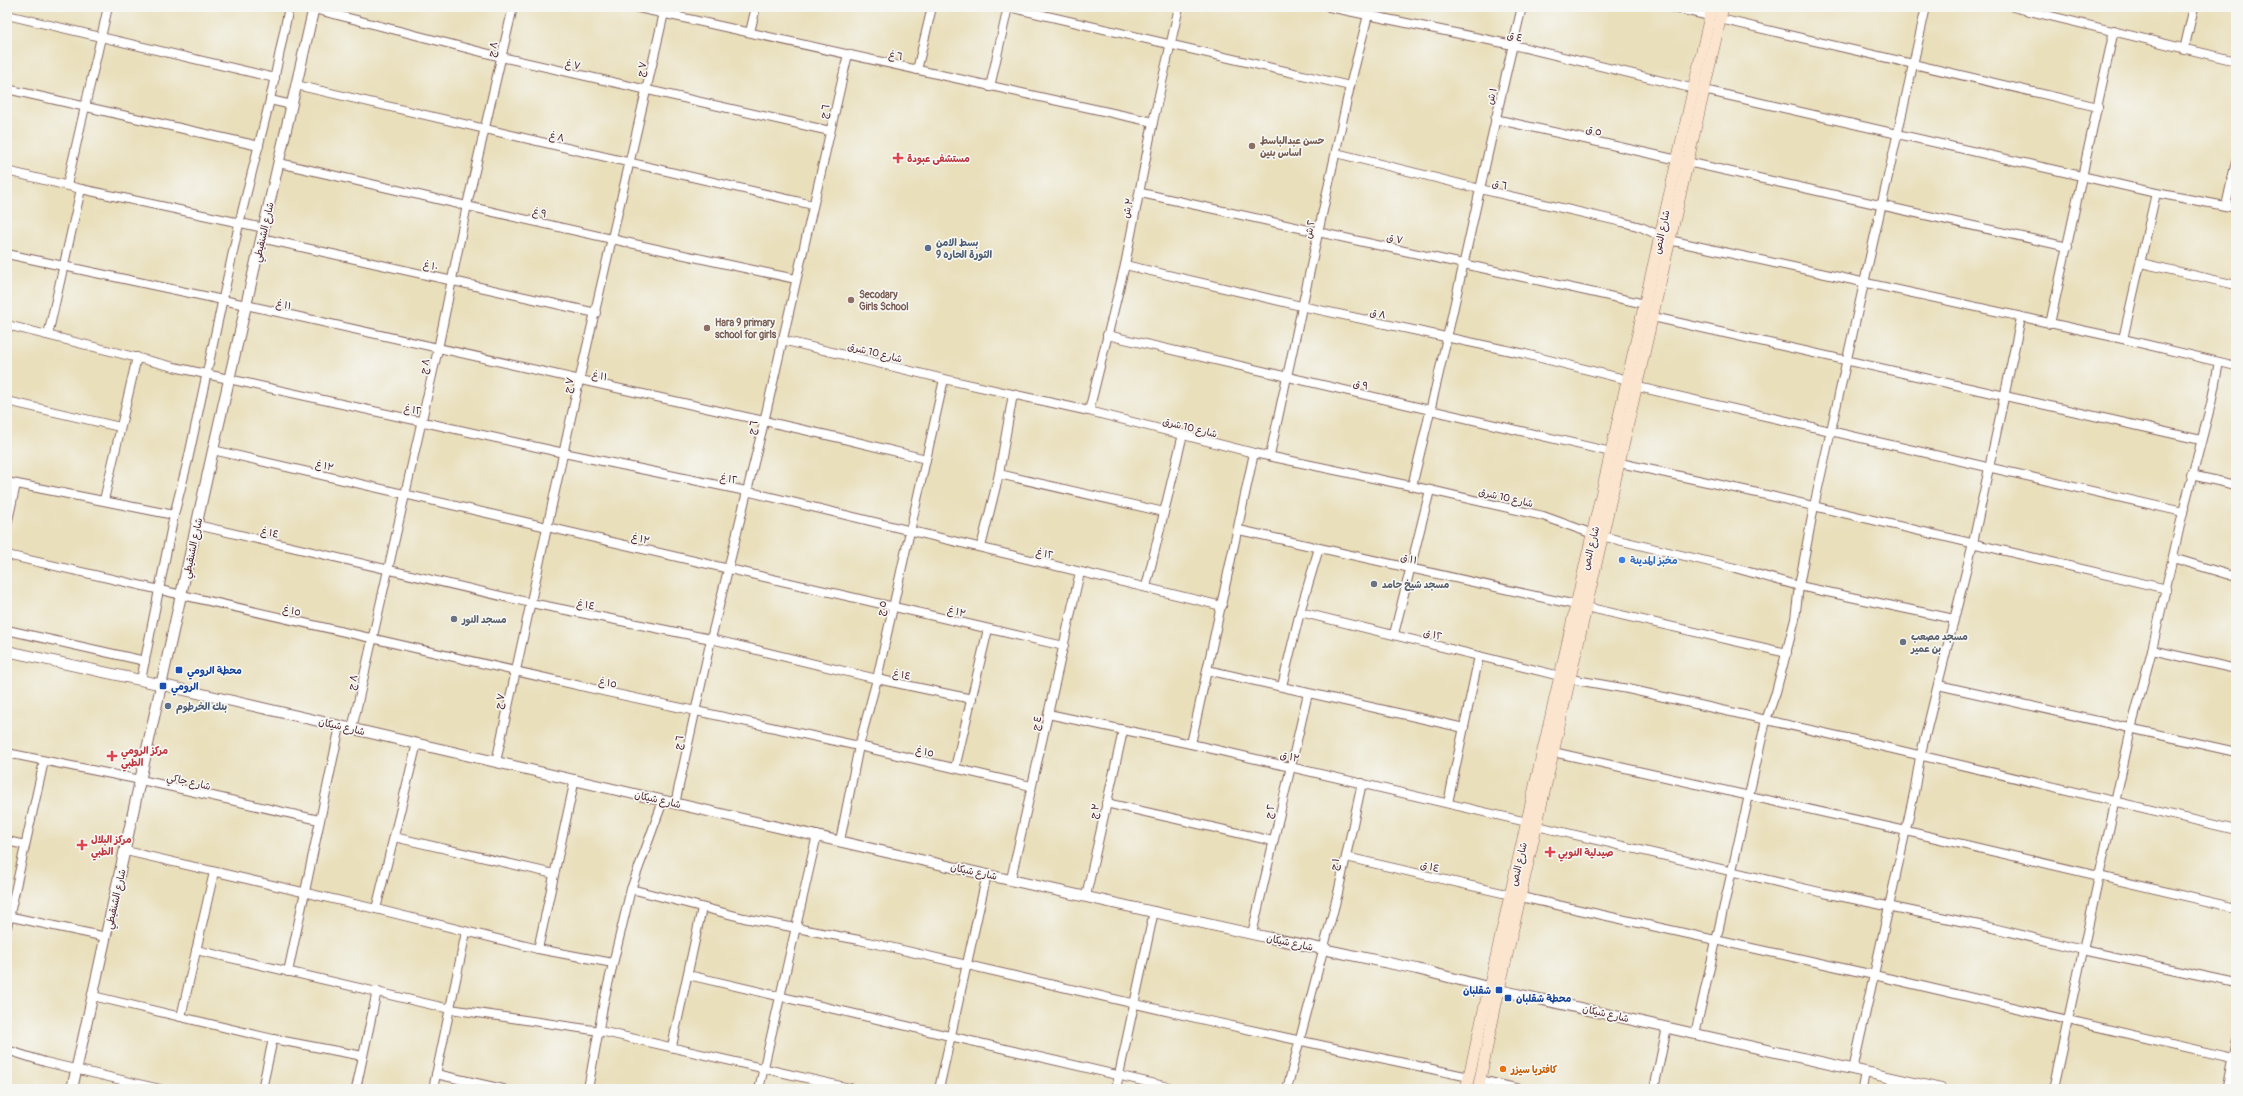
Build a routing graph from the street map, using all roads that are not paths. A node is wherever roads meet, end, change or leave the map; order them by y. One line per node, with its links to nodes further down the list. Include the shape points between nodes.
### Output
1 (108, 7): 26 (street)
2 (289, 7): 35 (street)
3 (513, 7): 31 (street, ٨ ج)
4 (634, 7): 19 (street, ٦ غ)
5 (678, 7): 22 (street)
6 (756, 7): 25 (street)
7 (932, 7): 34 (street)
8 (1008, 7): 27 (street); 38 (street)
9 (1179, 7): 27 (street, ٣ ش)
10 (1329, 7): 23 (street, ٤ ق)
11 (1370, 7): 23 (street, ٢ ش)
12 (1522, 7): 28 (street, ١ ش)
13 (1670, 7): 20 (street)
14 (1723, 7): 20 (main road, شارع النص)
15 (1926, 7): 33 (street)
16 (2013, 7): 24 (street)
17 (2194, 7): 29 (street)
18 (311, 8): 31 (street, ٧ غ); 36 (street, شارع الشنقيطي)
19 (664, 13): 22 (street, ٦ غ); 41 (street, ٧ ج)
20 (1714, 14): 33 (street); 40 (main road, شارع النص)
21 (7, 15): 26 (street)
22 (676, 16): 25 (street, ٦ غ)
23 (1368, 16): 28 (street, ٤ ق); 37 (street, ٢ ش)
24 (2114, 30): 29 (street); 45 (street)
25 (750, 32): 30 (street, ٦ غ)
26 (101, 38): 35 (street); 44 (street)
27 (1170, 45): 37 (street); 47 (street, ٣ ش)
28 (1513, 45): 40 (street, ٤ ق); 46 (street, ١ ش)
29 (2184, 50): 32 (street)
30 (848, 54): 34 (street, ٦ غ); 49 (street, ٦ ج)
31 (501, 57): 41 (street, ٧ غ); 48 (street, ٨ ج)
32 (2236, 61)
33 (1912, 65): 45 (street); 50 (street)
34 (917, 70): 38 (street, ٦ غ)
35 (275, 78): 42 (street)
36 (296, 85): 43 (street, شارع الشنقيطي); 48 (street, ٨ غ)
37 (1350, 86): 52 (street, ٢ ش)
38 (990, 87): 47 (street, ٦ غ)
39 (7, 89): 44 (street)
40 (1699, 89): 50 (street, ٤ ق); 53 (main road, شارع النص)
41 (647, 91): 49 (street, ٧ غ); 56 (street, ٧ ج)
42 (270, 100): 43 (street); 51 (street)
43 (292, 105): 55 (street, شارع الشنقيطي)
44 (85, 106): 51 (street); 59 (street)
45 (2098, 107): 58 (street)
46 (1495, 119): 53 (street, ٥ ق); 61 (street, ١ ش)
47 (1153, 122): 62 (street, ٣ ش)
48 (484, 130): 56 (street, ٨ غ); 64 (street, ٨ ج)
49 (830, 131): 65 (street, ٦ ج)
50 (1898, 135): 58 (street, ٤ ق); 66 (street)
51 (259, 146): 69 (street)
52 (1336, 153): 61 (street, ٦ ق); 70 (street, ٢ ش)
53 (1683, 161): 66 (street, ٥ ق); 72 (main road, شارع النص)
54 (2236, 162): 67 (street)
55 (279, 163): 64 (street, ٩ غ); 71 (street, شارع الشنقيطي)
56 (630, 163): 65 (street, ٨ غ); 73 (street, ٧ ج)
57 (7, 171): 59 (street, ١٠ غ)
58 (2081, 175): 63 (street, ٤ ق); 74 (street)
59 (68, 185): 60 (street, ١٠ غ)
60 (81, 189): 69 (street, ١٠ غ); 79 (street)
61 (1480, 189): 72 (street, ٦ ق, via 1622,222); 76 (street, ١ ش)
62 (1140, 193): 70 (street, ٧ ق); 78 (street, ٣ ش)
63 (2156, 193): 67 (street, ٤ ق); 77 (street)
64 (467, 205): 73 (street, ٩ غ); 81 (street, ٨ ج)
65 (813, 205): 80 (street, ٦ ج)
66 (1883, 206): 74 (street, ٥ ق); 82 (street)
67 (2226, 206): 68 (street, ٤ ق)
68 (2236, 208)
69 (239, 224): 71 (street, ١٠ غ); 84 (street)
70 (1318, 232): 76 (street, ٧ ق); 87 (street, ٢ ش)
71 (262, 233): 81 (street, ١٠ غ); 86 (street, شارع الشنقيطي)
72 (1665, 238): 82 (street, ٦ ق); 85 (main road, شارع النص); 89 (main road, شارع النص)
73 (613, 241): 80 (street, ٩ غ); 88 (street, ٧ ج)
74 (2068, 247): 91 (street)
75 (7, 254): 79 (street, ١١ غ)
76 (1463, 263): 85 (street, ٧ ق); 95 (street, ١ ش)
77 (2140, 263): 83 (street); 96 (street)
78 (1125, 265): 87 (street, ٨ ق); 94 (street, ٣ ش)
79 (63, 266): 84 (street, ١١ غ); 93 (street)
80 (796, 279): 97 (street, ٦ ج)
81 (452, 280): 88 (street, ١٠ غ); 98 (street, ٨ ج)
82 (1866, 283): 90 (street, ٦ ق); 100 (street)
83 (2236, 285)
84 (222, 301): 86 (street, ١١ غ); 103 (street)
85 (1645, 304): 107 (main road, شارع النص)
86 (246, 306): 98 (street, ١١ غ); 105 (street, شارع الشنقيطي)
87 (1301, 306): 95 (street, ٨ ق); 104 (street, ٢ ش)
88 (596, 313): 108 (street, ٧ ج)
89 (1653, 317): 100 (street); 109 (main road, شارع النص)
90 (2021, 318): 91 (street, ٦ ق); 111 (street)
91 (2050, 324): 96 (street, ٦ ق)
92 (7, 325): 93 (street, ١٢ غ)
93 (48, 335): 99 (street, ١٢ غ)
94 (1107, 335): 104 (street, ٩ ق); 114 (street, ٣ ش)
95 (1446, 337): 107 (street, ٨ ق); 113 (street, ١ ش)
96 (2123, 339): 101 (street, ٦ ق)
97 (782, 340): 106 (street, شارع 10 شرق); 116 (street, ٦ ج)
98 (438, 349): 108 (street, ١١ غ); 115 (street, ٨ ج)
99 (137, 357): 103 (street, ١٢ غ); 117 (street)
100 (1847, 360): 111 (street); 118 (street)
101 (2219, 362): 102 (street, ٦ ق); 120 (street)
102 (2236, 366)
103 (206, 374): 105 (street, ١٢ غ); 142 (street)
104 (1285, 378): 113 (street, ٩ ق); 125 (street, ٢ ش)
105 (230, 379): 115 (street, ١٢ غ); 121 (street, شارع الشنقيطي)
106 (944, 379): 110 (street, شارع 10 شرق); 126 (street, ٥ ج)
107 (1628, 380): 109 (street); 122 (main road, شارع النص)
108 (579, 381): 116 (street, ١١ غ); 124 (street, ٧ ج)
109 (1638, 387): 118 (street); 127 (main road, شارع النص)
110 (1013, 394): 114 (street, شارع 10 شرق); 129 (street)
111 (2005, 396): 120 (street); 128 (street)
112 (7, 401): 117 (street)
113 (1431, 411): 122 (street, ٩ ق); 133 (street, ١ ش)
114 (1089, 412): 119 (street, شارع 10 شرق)
115 (422, 421): 124 (street, ١٢ غ); 137 (street, ٨ ج)
116 (764, 422): 126 (street, ١١ غ); 136 (street, ٦ ج)
117 (120, 427): 138 (street)
118 (1831, 431): 128 (street); 139 (street)
119 (1183, 434): 123 (street, شارع 10 شرق); 140 (street)
120 (2201, 440): 130 (street)
121 (214, 450): 137 (street, ١٣ غ); 144 (street, شارع الشنقيطي)
122 (1611, 452): 148 (main road, شارع النص)
123 (1254, 453): 125 (street, شارع 10 شرق); 146 (street)
124 (564, 454): 136 (street, ١٢ غ); 145 (street, ٧ ج)
125 (1270, 455): 133 (street, شارع 10 شرق)
126 (926, 459): 147 (street, ٥ ج)
127 (1620, 463): 139 (street); 148 (main road, شارع النص)
128 (1988, 468): 141 (street); 149 (street)
129 (999, 474): 140 (street); 150 (street)
130 (2191, 475): 134 (street); 141 (street)
131 (7, 482): 132 (street)
132 (16, 484): 138 (street); 143 (street)
133 (1412, 486): 135 (street, شارع 10 شرق)
134 (2236, 486)
135 (1430, 490): 148 (street, شارع 10 شرق, via 1543,516); 155 (street)
136 (746, 491): 147 (street, ١٢ غ); 154 (street, ٦ ج)
137 (404, 494): 145 (street, ١٣ غ); 156 (street, ٨ ج)
138 (104, 500): 142 (street)
139 (1814, 506): 149 (street); 159 (street)
140 (1164, 512): 160 (street)
141 (2183, 512): 153 (street)
142 (174, 515): 162 (street)
143 (7, 525)
144 (197, 525): 156 (street, ١٤ غ); 163 (street, شارع الشنقيطي)
145 (548, 527): 154 (street, ١٣ غ); 164 (street, ٧ ج)
146 (1239, 530): 151 (street, ١١ ق); 166 (street)
147 (909, 532): 150 (street, ١٢ غ); 165 (street, ٥ ج)
148 (1598, 535): 159 (street, شارع 10 شرق); 167 (main road, شارع النص)
149 (1974, 543): 161 (street); 169 (street)
150 (981, 547): 157 (street, ١٢ غ)
151 (1319, 548): 155 (street, ١١ ق); 168 (street)
152 (7, 555): 162 (street, ١٥ غ)
153 (2173, 558): 158 (street); 161 (street)
154 (728, 568): 165 (street, ١٣ غ); 174 (street, ٦ ج)
155 (1410, 568): 167 (street, ١١ ق); 172 (street)
156 (388, 569): 164 (street, ١٤ غ); 173 (street, ٨ ج)
157 (1080, 572): 160 (street, ١٢ غ); 175 (street, ٤ ج)
158 (2236, 577)
159 (1799, 586): 169 (street, شارع 10 شرق); 178 (street)
160 (1146, 587): 166 (street, ١٢ غ)
161 (2166, 589): 176 (street)
162 (158, 590): 163 (street, ١٥ غ); 180 (street)
163 (182, 596): 173 (street, ١٥ غ); 187 (street, شارع الشنقيطي)
164 (531, 604): 174 (street, ١٤ غ); 183 (street, ٧ ج)
165 (892, 605): 170 (street, ١٣ غ); 185 (street, ٥ ج)
166 (1222, 606): 182 (street)
167 (1581, 606): 178 (street, ١١ ق); 184 (main road, شارع النص)
168 (1300, 612): 172 (street, ١٢ ق); 189 (street)
169 (1954, 619): 188 (street)
170 (988, 629): 175 (street, ١٣ غ); 191 (street)
171 (7, 630): 180 (street)
172 (1394, 634): 179 (street, ١٢ ق)
173 (372, 638): 183 (street, ١٥ غ); 197 (street, ٨ ج)
174 (711, 639): 185 (street, ١٤ غ); 192 (street, ٦ ج)
175 (1064, 646): 193 (street, ٤ ج)
176 (2152, 650): 181 (street); 198 (street)
177 (7, 651): 186 (street, شارع شيكان)
178 (1788, 653): 194 (street)
179 (1480, 656): 184 (street, ١٢ ق); 196 (street)
180 (145, 661): 186 (street)
181 (2236, 669)
182 (1207, 670): 189 (street); 201 (street)
183 (516, 671): 192 (street, ١٥ غ); 208 (street, ٧ ج)
184 (1565, 677): 194 (street, ١٢ ق); 203 (main road, شارع النص); 222 (main road, شارع النص)
185 (877, 679): 191 (street, ١٤ غ); 202 (street, ٥ ج)
186 (141, 680): 187 (street, شارع شيكان)
187 (163, 685): 195 (street, شارع شيكان); 212 (street, شارع الشنقيطي)
188 (1938, 685): 198 (street); 206 (street)
189 (1282, 686): 190 (street)
190 (1308, 693): 196 (street); 209 (street, ٢ ج)
191 (972, 699): 210 (street)
192 (695, 710): 202 (street, ١٥ غ); 220 (street, ٦ ج)
193 (1048, 714): 199 (street, ١٣ ق); 214 (street, ٤ ج)
194 (1766, 720): 206 (street, ١٢ ق); 215 (street)
195 (340, 726): 197 (street, شارع شيكان); 221 (street)
196 (1464, 728): 217 (street)
197 (352, 729): 200 (street, شارع شيكان)
198 (2131, 729): 204 (street); 218 (street)
199 (1123, 730): 201 (street, ١٣ ق); 219 (street, ٣ ج)
200 (417, 743): 208 (street, شارع شيكان); 226 (street)
201 (1191, 744): 209 (street, ١٣ ق)
202 (859, 746): 210 (street, ١٥ غ); 229 (street, ٥ ج)
203 (1553, 752): 215 (street); 222 (main road, شارع النص)
204 (2236, 752)
205 (7, 753): 207 (street, شارع جاكي)
206 (1920, 757): 218 (street, ١٢ ق); 224 (street)
207 (44, 761): 212 (street, شارع جاكي); 230 (street)
208 (496, 762): 211 (street, شارع شيكان)
209 (1290, 766): 213 (street, ١٣ ق); 227 (street, ٢ ج)
210 (955, 768): 214 (street, ١٥ غ)
211 (575, 779): 216 (street, شارع شيكان); 235 (street)
212 (141, 780): 221 (street, شارع جاكي); 231 (street, شارع الشنقيطي)
213 (1362, 783): 217 (street, ١٣ ق); 232 (street, ١ ج)
214 (1031, 786): 238 (street, ٤ ج)
215 (1748, 796): 224 (street); 234 (street)
216 (663, 801): 220 (street, شارع شيكان); 239 (street)
217 (1448, 802): 222 (street, ١٣ ق, via 1482,813)
218 (2115, 802): 223 (street, ١٢ ق); 237 (street)
219 (1106, 803): 227 (street); 241 (street, ٣ ج)
220 (675, 804): 225 (street, شارع شيكان)
221 (319, 820): 240 (street)
222 (1532, 824): 234 (street, ١٣ ق); 242 (main road, شارع النص)
223 (2236, 830)
224 (1906, 831): 237 (street); 243 (street)
225 (817, 836): 229 (street, شارع شيكان); 250 (street)
226 (394, 837): 235 (street); 246 (street)
227 (1273, 840): 252 (street, ٢ ج)
228 (7, 841): 230 (street)
229 (840, 841): 236 (street, شارع شيكان)
230 (25, 845): 248 (street)
231 (126, 852): 233 (street); 253 (street, شارع الشنقيطي)
232 (1346, 857): 242 (street, ١٤ ق); 256 (street, ١ ج)
233 (214, 872): 240 (street); 257 (street)
234 (1732, 872): 243 (street, ١٣ ق); 254 (street)
235 (554, 874): 255 (street)
236 (987, 874): 238 (street, شارع شيكان); 260 (street)
237 (2099, 876): 245 (street); 258 (street)
238 (1011, 879): 241 (street, شارع شيكان)
239 (631, 889): 244 (street); 259 (street)
240 (305, 893): 246 (street); 261 (street)
241 (1086, 896): 247 (street, شارع شيكان)
242 (1516, 896): 254 (street, ١٤ ق); 265 (main road, شارع النص)
243 (1888, 906): 258 (street, ١٣ ق); 263 (street)
244 (702, 908): 250 (street); 262 (street)
245 (2236, 908)
246 (376, 909): 251 (street)
247 (1154, 911): 252 (street, شارع شيكان); 269 (street)
248 (8, 916): 249 (street); 253 (street)
249 (7, 927)
250 (795, 928): 260 (street); 268 (street)
251 (466, 932): 255 (street); 270 (street)
252 (1252, 934): 256 (street, شارع شيكان)
253 (106, 937): 267 (street, شارع الشنقيطي)
254 (1717, 941): 263 (street, ١٤ ق); 275 (street)
255 (538, 949): 259 (street)
256 (1322, 949): 265 (street, شارع شيكان, via 1417,968); 278 (street, ١ ج)
257 (196, 950): 261 (street); 271 (street)
258 (2082, 950): 264 (street, ١٣ ق); 272 (street)
259 (614, 963): 274 (street, via 604,1001)
260 (966, 964): 269 (street); 276 (street)
261 (288, 972): 266 (street)
262 (688, 975): 268 (street); 280 (street)
263 (1874, 975): 272 (street, ١٤ ق); 286 (street)
264 (2236, 983)
265 (1494, 988): 273 (street, شارع شيكان); 290 (main road, شارع النص); 291 (main road, شارع النص)
266 (377, 991): 270 (street); 282 (street)
267 (93, 996): 271 (street); 285 (street, شارع الشنقيطي)
268 (781, 996): 276 (street); 284 (street)
269 (1135, 1004): 278 (street); 289 (street)
270 (450, 1008): 274 (street); 288 (street)
271 (181, 1017): 277 (street)
272 (2069, 1020): 283 (street, ١٤ ق); 310 (street)
273 (1668, 1027): 275 (street, شارع شيكان); 307 (street)
274 (600, 1031): 280 (street); 298 (street)
275 (1695, 1034): 286 (street, شارع شيكان)
276 (949, 1036): 289 (street); 301 (street)
277 (273, 1039): 282 (street); 294 (street)
278 (1298, 1040): 290 (street); 304 (street, ١ ج)
279 (2236, 1041): 283 (street)
280 (672, 1046): 284 (street)
281 (7, 1050): 285 (street)
282 (363, 1056): 295 (street)
283 (2234, 1059): 311 (street)
284 (764, 1068): 299 (street); 300 (street)
285 (77, 1070): 292 (street, شارع الشنقيطي); 293 (street)
286 (1853, 1070): 287 (street, شارع شيكان)
287 (1865, 1072): 308 (street); 309 (street, شارع شيكان)
288 (436, 1074): 296 (street); 297 (street)
289 (1119, 1076): 302 (street); 303 (street)
290 (1469, 1077): 305 (main road, شارع النص)
291 (1479, 1084): 306 (street)
292 (72, 1089)
293 (160, 1089)
294 (262, 1089)
295 (356, 1089)
296 (432, 1089)
297 (503, 1089)
298 (588, 1089)
299 (759, 1089)
300 (854, 1089)
301 (938, 1089)
302 (1116, 1089)
303 (1177, 1089)
304 (1287, 1089)
305 (1466, 1089)
306 (1520, 1089)
307 (1654, 1089)
308 (1862, 1089)
309 (1941, 1089)
310 (2054, 1089)
311 (2226, 1089)

